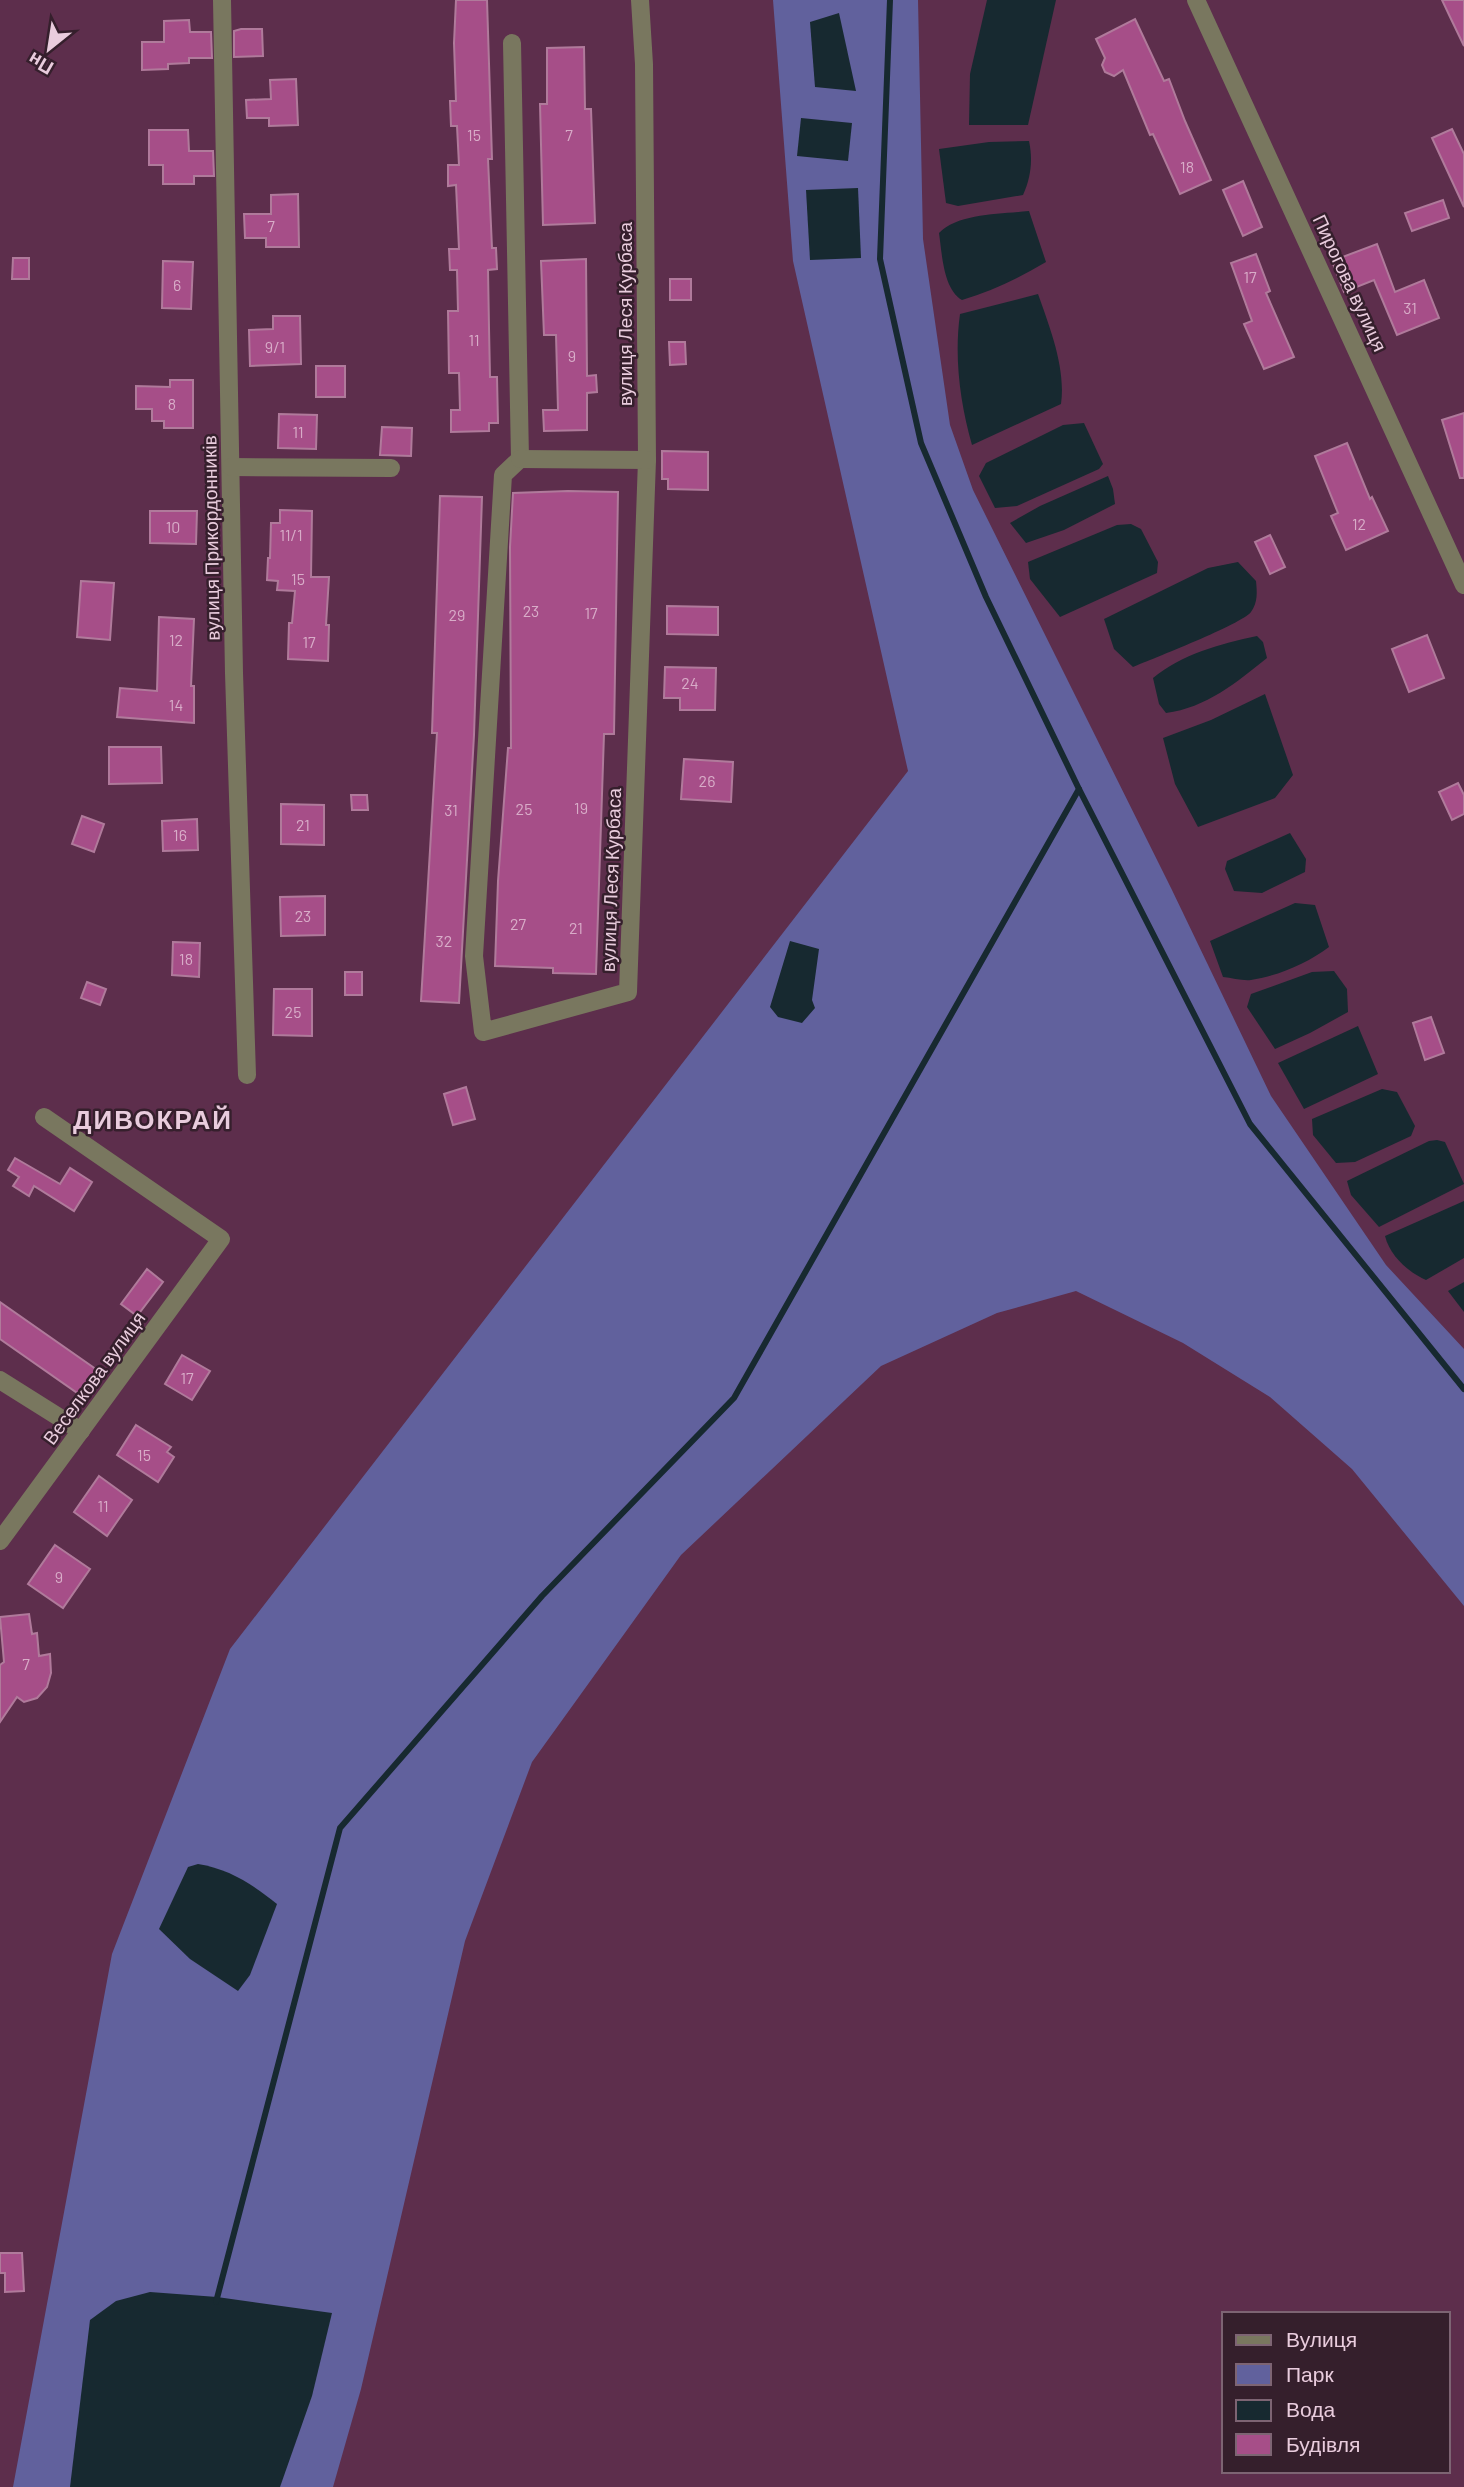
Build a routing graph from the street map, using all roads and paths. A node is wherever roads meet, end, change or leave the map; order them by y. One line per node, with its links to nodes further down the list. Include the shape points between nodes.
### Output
1 (222, 0): 7 (street, вулиця Прикордонників)
2 (640, 0): 6 (street, вулиця Леся Курбаса)
3 (1196, 0): 9 (street, Пирогова вулиця)
4 (512, 43): 5 (street)
5 (520, 459): 6 (street); 6 (street, вулиця Леся Курбаса, via 503,475 474,956 483,1032 628,992)
6 (647, 460)
7 (231, 467): 8 (street); 10 (street, вулиця Прикордонників)
8 (391, 468)
9 (1464, 584)
10 (247, 1075)
11 (44, 1117): 13 (street, Веселкова вулиця, via 221,1239)
12 (0, 1380): 13 (street)
13 (80, 1431): 14 (street, Веселкова вулиця)
14 (0, 1541)

